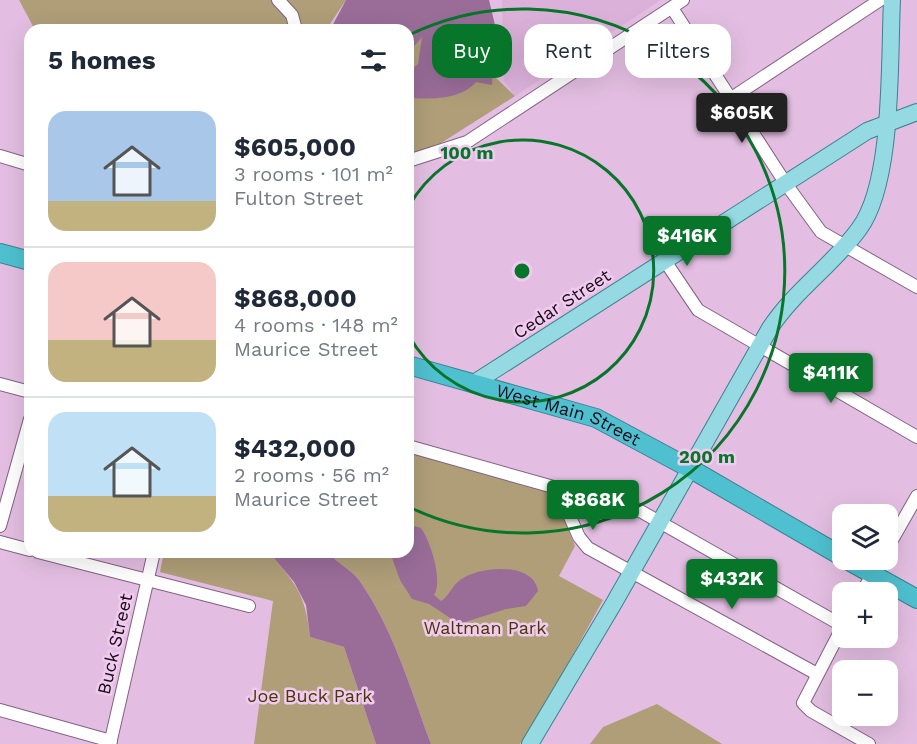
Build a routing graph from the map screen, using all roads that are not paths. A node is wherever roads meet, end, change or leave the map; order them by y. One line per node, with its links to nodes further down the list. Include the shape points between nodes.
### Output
1 (278, 0): 6 (street, via 292,15)
2 (683, 0): 5 (street)
3 (880, 0): 7 (street)
4 (892, 0): 9 (main road)
5 (672, 8): 7 (street); 11 (street, via 467,142)
6 (294, 24)
7 (730, 99): 13 (street)
8 (917, 112): 9 (main road, Cedar Street)
9 (886, 124): 13 (main road, Cedar Street, via 859,136); 14 (main road, via 883,165 874,202 861,228)
10 (0, 156): 12 (street)
11 (414, 159)
12 (24, 163)
13 (786, 184): 14 (street, via 822,232); 17 (main road, Cedar Street)
14 (845, 246): 18 (street); 19 (main road, via 790,300)
15 (0, 253): 16 (highway)
16 (24, 259)
17 (665, 261): 19 (street, via 698,310); 21 (main road, Cedar Street)
18 (917, 287)
19 (760, 345): 24 (street); 27 (main road)
20 (414, 367): 21 (highway, West Main Street)
21 (474, 383): 27 (highway, West Main Street, via 596,418)
22 (0, 384): 23 (street)
23 (24, 390)
24 (917, 437)
25 (24, 440): 31 (street)
26 (414, 448): 28 (street)
27 (691, 468): 30 (main road); 35 (highway, West Main Street)
28 (557, 488): 30 (street, via 619,499); 39 (street, via 583,543)
29 (917, 496): 32 (street)
30 (660, 522): 39 (main road); 43 (street)
31 (0, 526)
32 (898, 529)
33 (0, 542): 34 (street)
34 (24, 548)
35 (832, 551)
36 (60, 558): 40 (street)
37 (153, 558): 40 (street, Buck Street)
38 (880, 570): 41 (highway)
39 (632, 572): 45 (street); 48 (main road)
40 (148, 582): 42 (street); 47 (street, Buck Street)
41 (917, 599)
42 (249, 606)
43 (832, 620)
44 (832, 646): 45 (street)
45 (817, 674): 49 (street, via 803,703)
46 (0, 710): 47 (street)
47 (110, 742)
48 (530, 744)
49 (870, 744)

